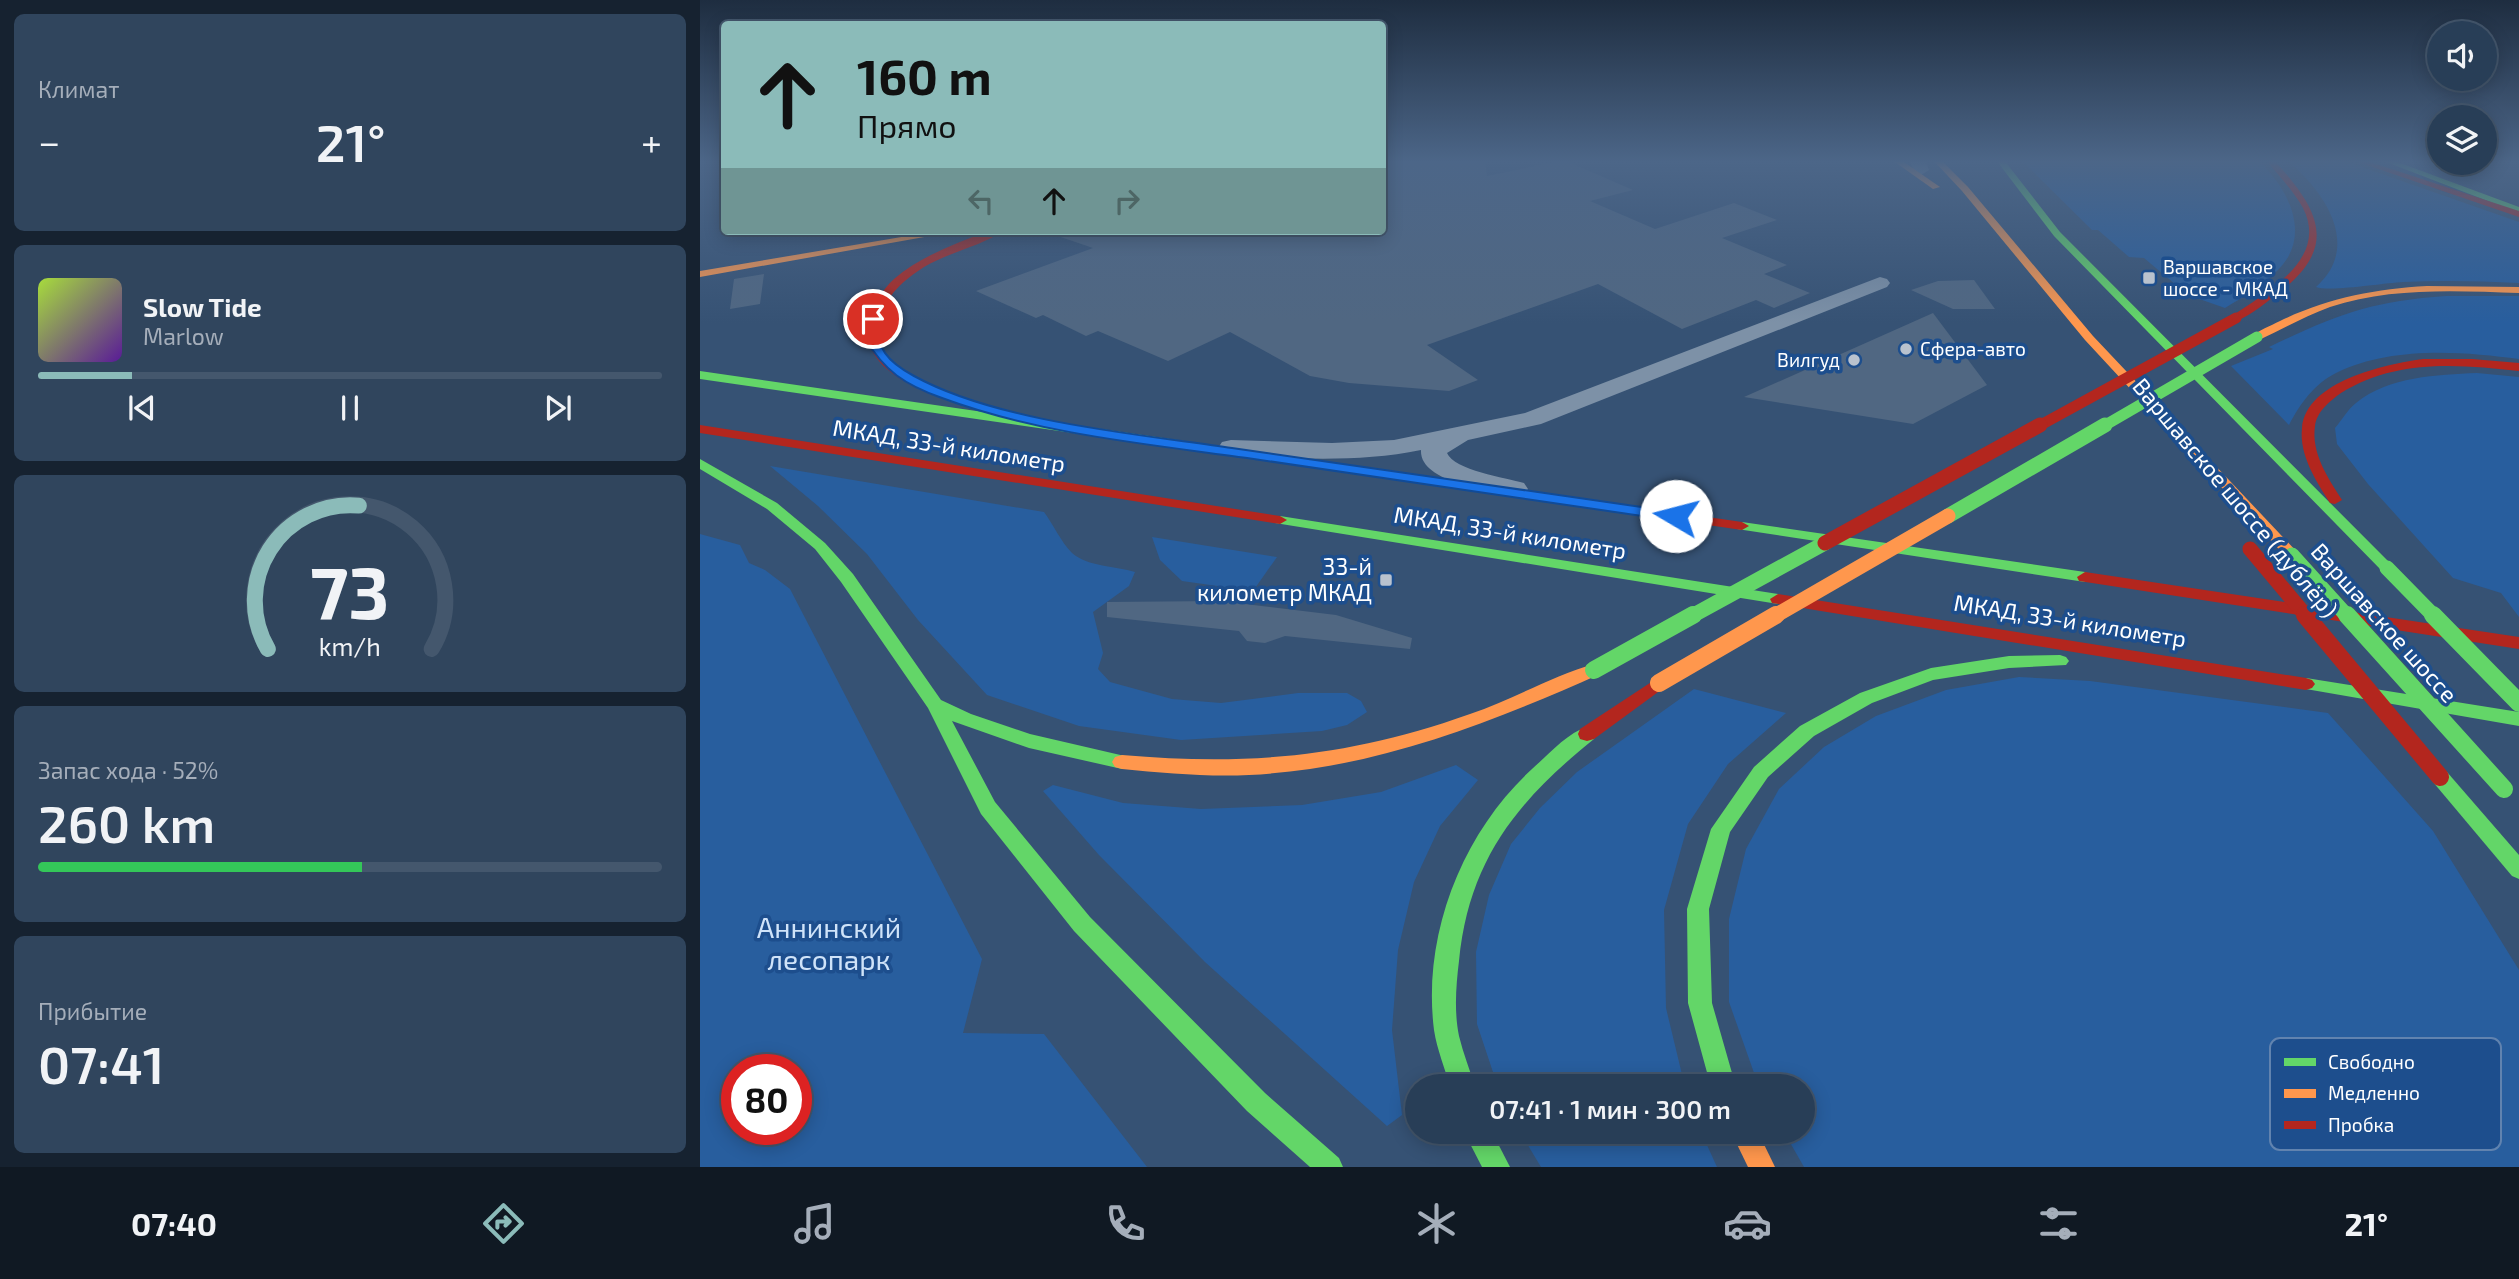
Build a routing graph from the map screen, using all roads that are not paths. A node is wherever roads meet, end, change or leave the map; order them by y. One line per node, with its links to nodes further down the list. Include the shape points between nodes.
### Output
1 (1986, 214): 26 (main road, Варшавское шоссе, bridge, via 2089,338)
2 (2040, 214): 20 (main road, Варшавское шоссе)
3 (2310, 214): 24 (main road, bridge, via 2313,251 2296,276 2236,318 1594,670 1466,726 1389,750 1309,765 1228,771 1150,768 1073,754)
4 (929, 235): 6 (main road)
5 (987, 235): 14 (main road, via 922,264 882,298 870,338 884,360 908,378 946,395 1018,416)
6 (700, 274)
7 (1880, 283): 15 (street, via 1580,402)
8 (2519, 290): 28 (main road, bridge, via 2434,289 2367,296 2312,311 2257,337 1659,682 1606,718 1519,792 1485,836 1457,890 1444,955 1447,1035)
9 (2087, 360): 12 (main road, Варшавское шоссе (дублёр))
10 (2519, 367): 20 (main road, via 2459,362 2383,370 2334,390 2318,406 2308,424 2309,447 2320,478)
11 (700, 375): 14 (main road, МКАД, 33-й километр)
12 (2141, 422)
13 (700, 429): 22 (main road, МКАД, 33-й километр)
14 (1123, 436): 16 (main road, МКАД, 33-й километр)
15 (1458, 436): 16 (street, via 1394,448 1332,451); 18 (street, via 1433,452 1436,462 1451,471 1502,487)
16 (1174, 444): 18 (main road, МКАД, 33-й километр)
17 (700, 463): 24 (main road, via 768,501 836,563)
18 (1584, 503): 21 (main road, МКАД, 33-й километр)
19 (2245, 544): 27 (main road, Варшавское шоссе (дублёр), bridge)
20 (2387, 568): 23 (main road, Варшавское шоссе, bridge)
21 (2519, 641)
22 (2285, 679): 25 (main road, МКАД, 33-й километр); 29 (main road, via 2101,661 2010,662 1931,674 1866,698 1807,731 1761,772 1721,830 1698,909 1700,1003)
23 (2519, 703)
24 (935, 705): 32 (main road, via 988,808 1082,924 1256,1102)
25 (2519, 719)
26 (2508, 794)
27 (2519, 870)
28 (1459, 1074)
29 (1720, 1074)
30 (1484, 1144): 33 (main road)
31 (1750, 1144): 34 (main road)
32 (1330, 1167)
33 (1497, 1167)
34 (1762, 1167)

